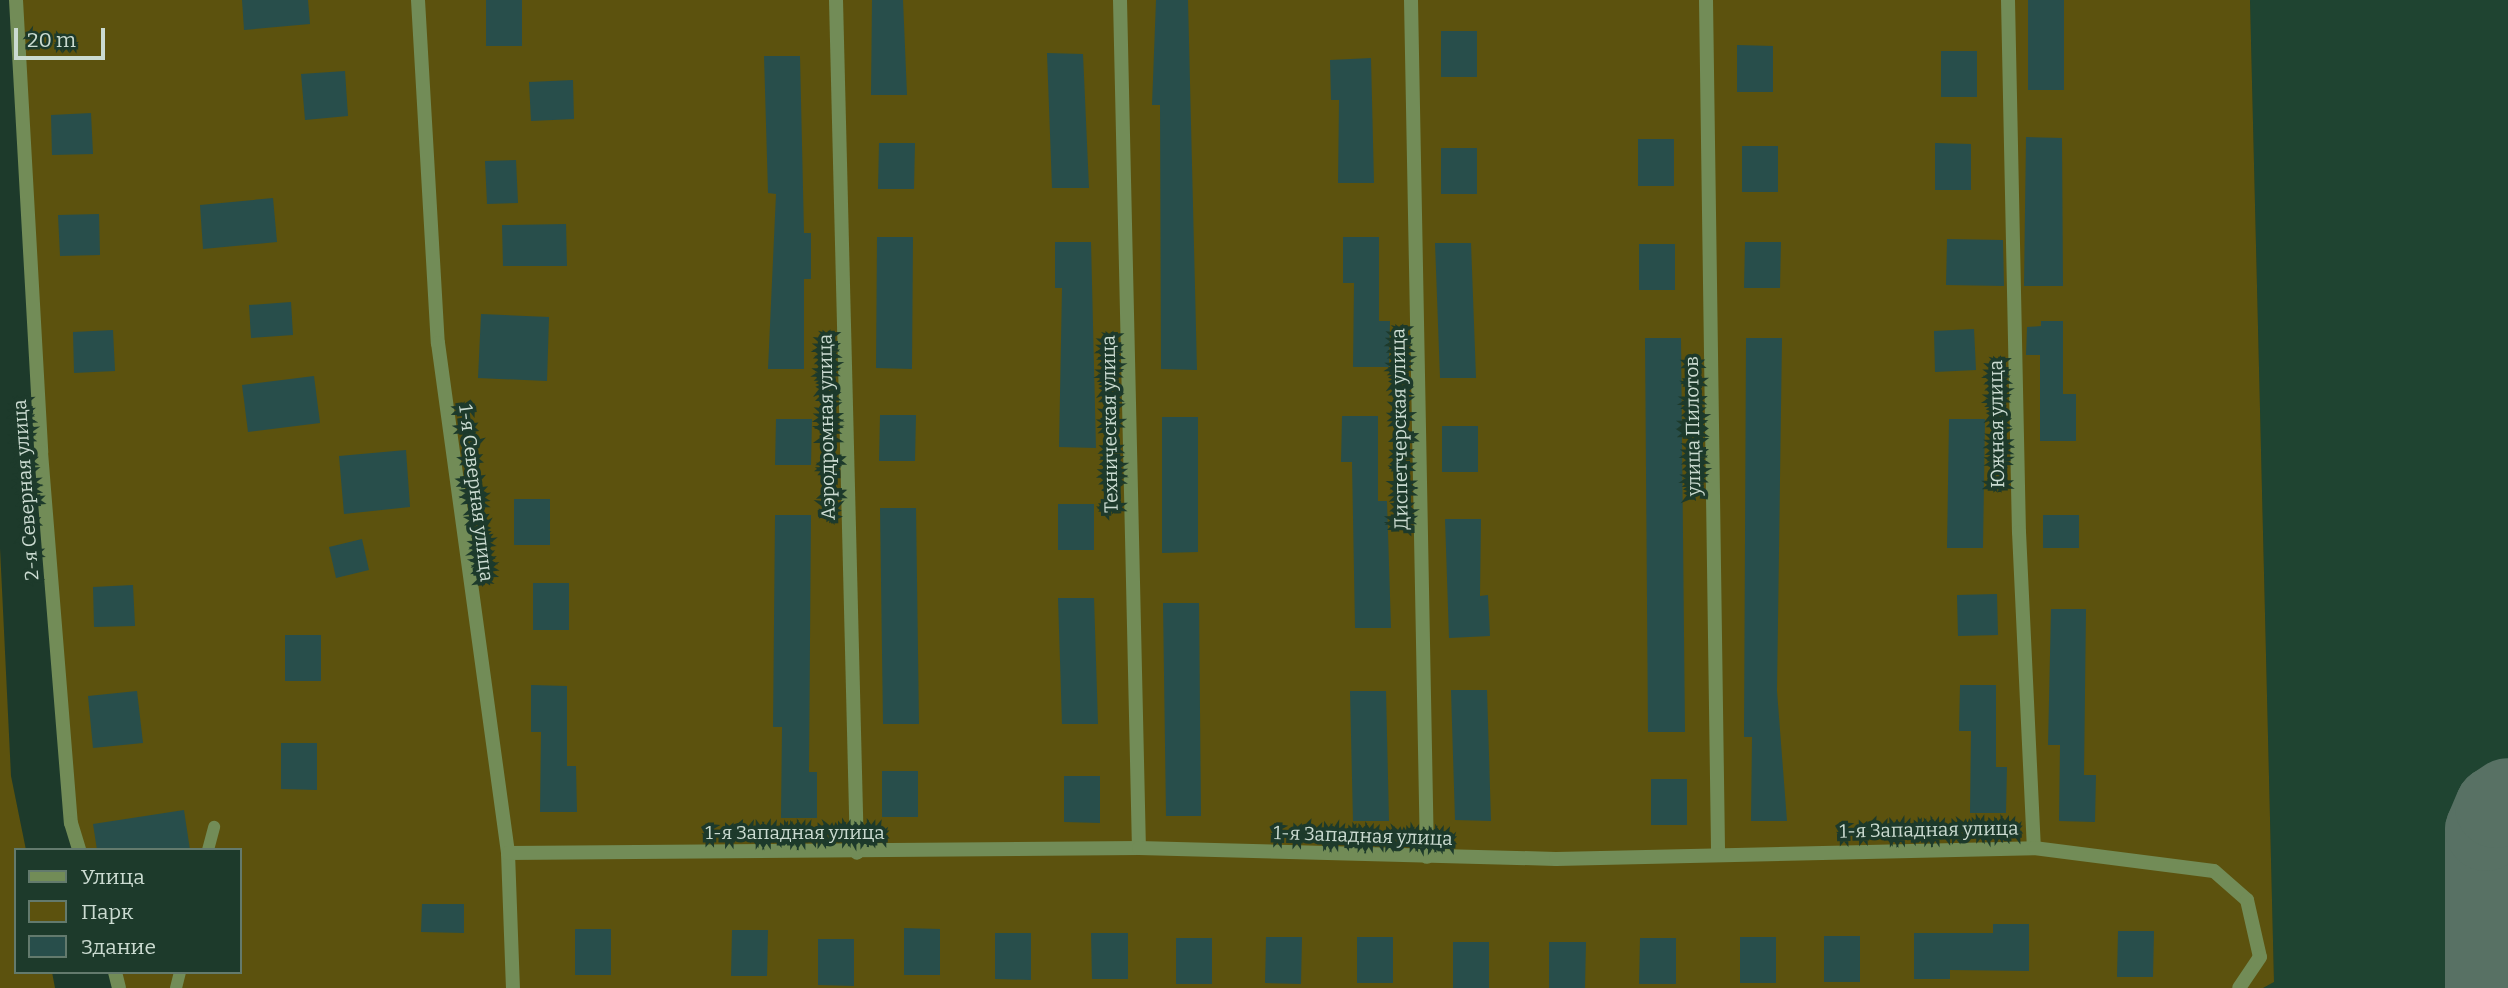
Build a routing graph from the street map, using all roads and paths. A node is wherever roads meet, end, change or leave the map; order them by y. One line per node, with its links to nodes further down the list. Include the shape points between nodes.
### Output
1 (16, 0): 9 (street, 2-я Северная улица, via 41,452 71,823)
2 (418, 0): 14 (street, 1-я Северная улица, via 438,343)
3 (836, 0): 15 (street, Аэродромная улица)
4 (1120, 0): 11 (street, Техническая улица)
5 (1411, 0): 16 (street, Диспетчерская улица)
6 (1706, 0): 13 (street, улица Пилотов)
7 (2008, 0): 12 (street, Южная улица, via 2019,531)
8 (214, 827): 10 (lane)
9 (78, 848)
10 (209, 848)
11 (1139, 848): 15 (street, 1-я Западная улица); 16 (street, 1-я Западная улица)
12 (2034, 848): 13 (street, 1-я Западная улица); 18 (street, 1-я Западная улица, via 2214,871 2247,900 2260,957)
13 (1718, 852): 16 (street, 1-я Западная улица)
14 (509, 853): 15 (street, 1-я Западная улица); 17 (street, 1-я Северная улица)
15 (857, 853)
16 (1427, 858)
17 (513, 988)
18 (2239, 988)

